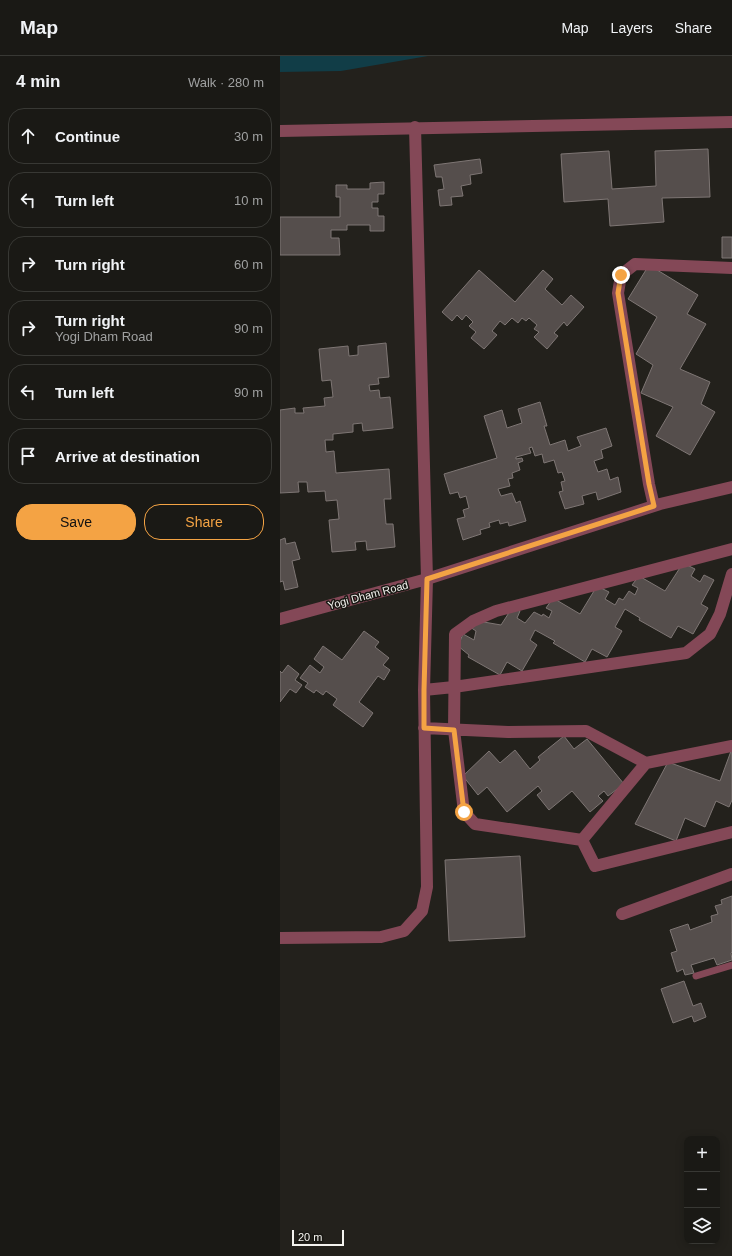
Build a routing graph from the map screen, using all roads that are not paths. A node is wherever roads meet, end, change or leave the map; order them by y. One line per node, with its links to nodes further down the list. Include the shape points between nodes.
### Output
1 (732, 122): 2 (street)
2 (415, 128): 3 (street); 9 (street)
3 (280, 131)
4 (732, 268): 6 (street, via 635,264 621,275 618,293)
5 (732, 487): 6 (street, Yogi Dham Road)
6 (654, 506): 9 (street, Yogi Dham Road)
7 (732, 549): 11 (street, via 496,611 473,621 455,634)
8 (732, 574): 11 (street, via 720,614 710,634 686,653)
9 (427, 579): 10 (street, Yogi Dham Road); 12 (street)
10 (280, 619)
11 (454, 687): 12 (street); 14 (street)
12 (424, 690): 13 (street)
13 (424, 728): 14 (street); 21 (street, via 427,887 422,911 404,930 381,937)
14 (454, 730): 16 (street, via 586,731); 18 (street, via 464,812 476,824)
15 (732, 746): 16 (street)
16 (646, 763): 18 (street)
17 (732, 832): 18 (street, via 595,866)
18 (582, 840)
19 (732, 874): 20 (street)
20 (622, 914)
21 (280, 938)
22 (732, 965): 23 (lane)
23 (696, 976)

